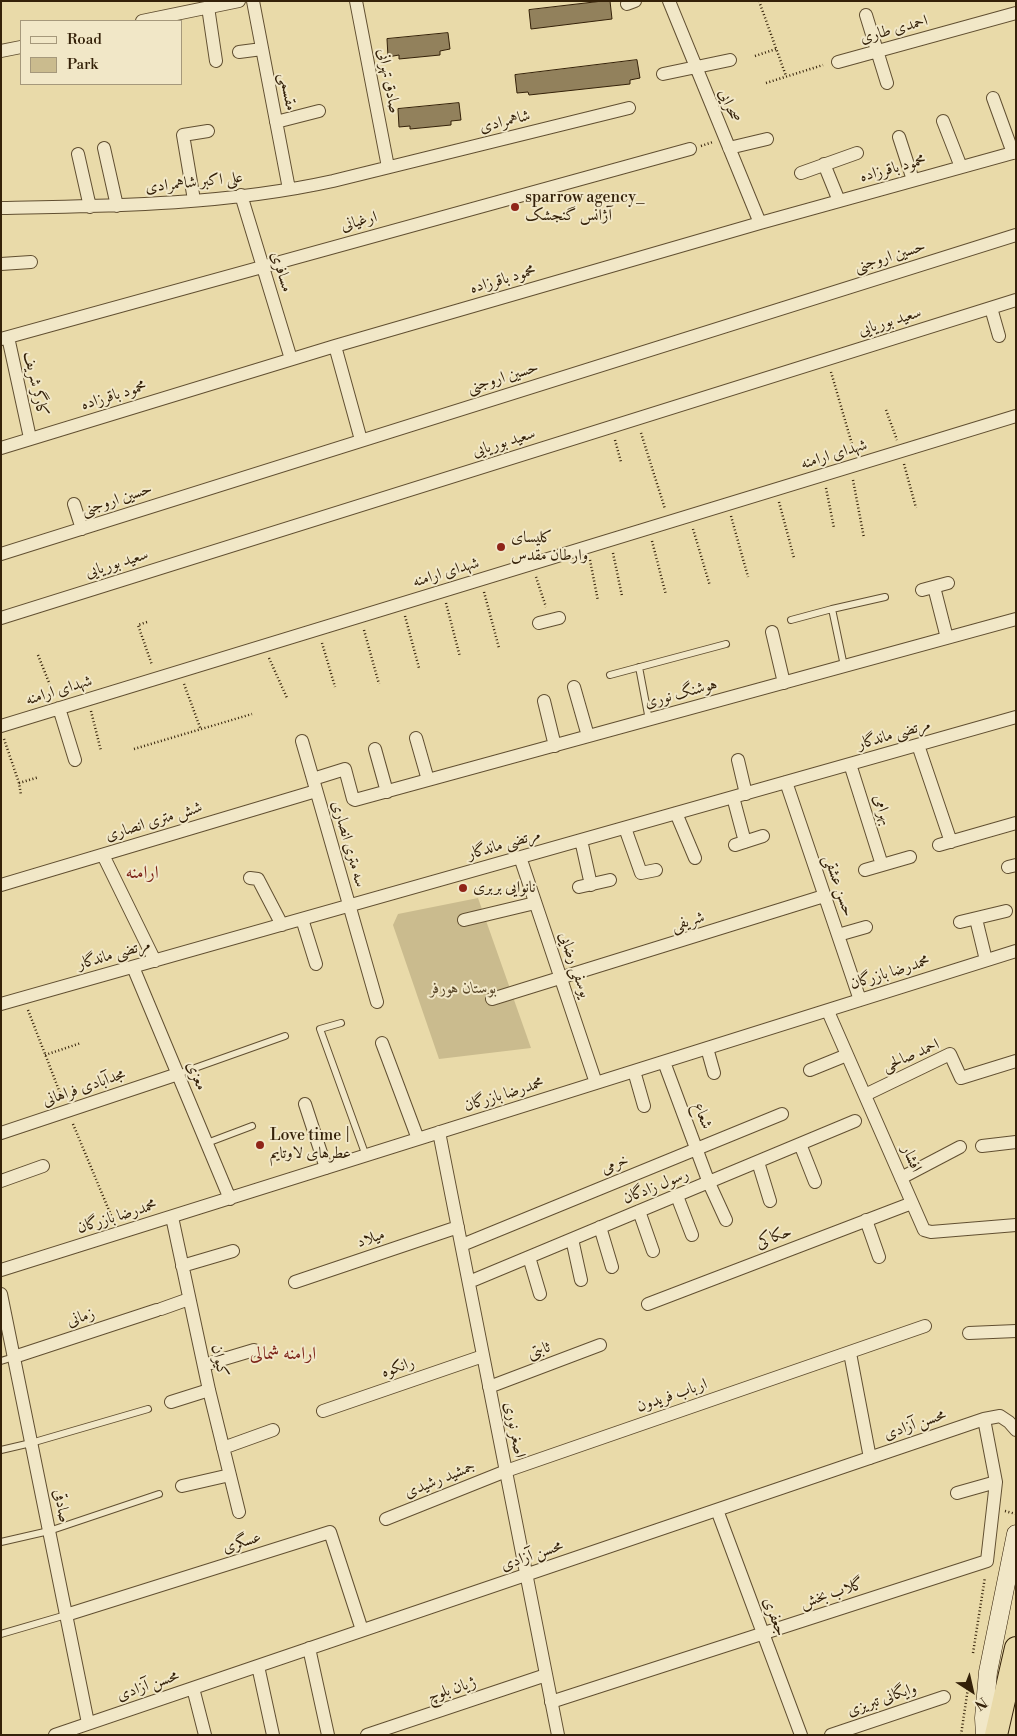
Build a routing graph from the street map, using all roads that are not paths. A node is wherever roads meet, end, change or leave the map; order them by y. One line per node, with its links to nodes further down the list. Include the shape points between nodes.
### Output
1 (238, 1): 5 (street)
2 (253, 1): 10 (street, مقسمی)
3 (356, 1): 35 (street, صادق تهرانی)
4 (668, 1): 17 (street, صحرایی)
5 (208, 7): 8 (street); 15 (street)
6 (1016, 13): 12 (street, احمدی طاری)
7 (866, 15): 12 (street)
8 (147, 20)
9 (20, 47): 11 (street)
10 (262, 49): 13 (street); 24 (street, مقسمی)
11 (1, 51)
12 (877, 51): 16 (street, احمدی طاری); 19 (street)
13 (239, 52)
14 (730, 60): 17 (street)
15 (216, 62)
16 (838, 62)
17 (696, 68): 18 (street); 28 (street, صحرایی)
18 (663, 74)
19 (887, 83)
20 (993, 98): 31 (street)
21 (629, 108): 35 (street, شاهمرادی)
22 (319, 111): 24 (street)
23 (943, 121): 36 (street)
24 (276, 122): 39 (street, مقسمی)
25 (208, 131): 41 (street, via 183,136)
26 (899, 137): 38 (street)
27 (767, 139): 28 (street)
28 (727, 143): 46 (street, صحرایی)
29 (104, 148): 44 (street)
30 (690, 149): 50 (street, ارغیانی)
31 (1014, 152): 36 (street, محمود باقرزاده)
32 (857, 153): 34 (street)
33 (78, 154): 43 (street)
34 (824, 164): 37 (street); 42 (street)
35 (388, 167): 39 (street, علی اکبر شاهمرادی)
36 (961, 167): 38 (street, محمود باقرزاده)
37 (801, 173)
38 (913, 180): 42 (street, محمود باقرزاده)
39 (289, 189): 40 (street, علی اکبر شاهمرادی)
40 (241, 195): 41 (street, علی اکبر شاهمرادی); 50 (street, مسافری)
41 (194, 200): 44 (street, علی اکبر شاهمرادی)
42 (839, 201): 46 (street, محمود باقرزاده)
43 (90, 206): 44 (street, علی اکبر شاهمرادی); 45 (street, علی اکبر شاهمرادی)
44 (117, 206)
45 (1, 208)
46 (760, 223): 55 (street, محمود باقرزاده)
47 (1016, 234): 59 (street, حسین اروجنی)
48 (31, 262): 49 (street)
49 (1, 264)
50 (261, 266): 54 (street, ارغیانی); 56 (street, مسافری)
51 (1016, 300): 52 (street, سعید بوریایی)
52 (991, 308): 53 (street); 67 (street, سعید بوریایی)
53 (999, 336)
54 (5, 338): 58 (street, کارگر شریف)
55 (334, 346): 56 (street, محمود باقرزاده); 59 (street)
56 (291, 359): 58 (street, محمود باقرزاده)
57 (1016, 416): 79 (street, شهدای ارامنه)
58 (30, 438): 60 (street, محمود باقرزاده)
59 (361, 440): 62 (street, حسین اروجنی)
60 (1, 448)
61 (74, 504): 62 (street)
62 (82, 529): 63 (street, حسین اروجنی)
63 (1, 554)
64 (948, 584): 71 (street, via 928,588)
65 (885, 597): 66 (lane)
66 (832, 609): 69 (lane); 73 (lane)
67 (1, 618)
68 (1016, 619): 71 (street, هوشنگ نوری)
69 (791, 620)
70 (772, 632): 76 (street)
71 (947, 638): 73 (street, هوشنگ نوری)
72 (726, 644): 74 (lane)
73 (844, 666): 76 (street, هوشنگ نوری)
74 (639, 667): 75 (lane); 81 (lane)
75 (610, 675)
76 (784, 682): 81 (street, هوشنگ نوری)
77 (574, 687): 83 (street)
78 (544, 701): 87 (street)
79 (59, 708): 82 (street, شهدای ارامنه); 89 (street)
80 (1016, 717): 86 (street, مرتضی ماندگار)
81 (650, 720): 83 (street, هوشنگ نوری)
82 (1, 726)
83 (588, 736): 87 (street, هوشنگ نوری)
84 (416, 738): 92 (street)
85 (302, 741): 94 (street, سه متری انصاری)
86 (918, 745): 91 (street, مرتضی ماندگار); 100 (street, via 945,843)
87 (555, 746): 92 (street, هوشنگ نوری)
88 (375, 749): 95 (street)
89 (75, 760)
90 (738, 760): 96 (street)
91 (850, 764): 93 (street, مرتضی ماندگار); 108 (street, بهرامی)
92 (428, 780): 95 (street, هوشنگ نوری)
93 (786, 782): 96 (street, مرتضی ماندگار); 114 (street, حسن عشقی)
94 (314, 785): 98 (street, شش متری انصاری, via 345,769); 104 (street, شش متری انصاری); 116 (street, سه متری انصاری)
95 (387, 792): 98 (street, هوشنگ نوری)
96 (746, 794): 97 (street, مرتضی ماندگار)
97 (733, 797): 99 (street, مرتضی ماندگار); 102 (street, via 740,844)
98 (355, 800)
99 (676, 813): 101 (street, مرتضی ماندگار); 107 (street)
100 (1016, 824)
101 (625, 828): 103 (street, مرتضی ماندگار); 109 (street, via 641,873)
102 (763, 836)
103 (581, 840): 105 (street, مرتضی ماندگار); 112 (street, via 585,886)
104 (103, 854): 113 (street, شش متری انصاری); 127 (street)
105 (520, 857): 115 (street, یوسفی رضایی); 116 (street, مرتضی ماندگار)
106 (910, 857): 108 (street)
107 (695, 858)
108 (882, 865): 110 (street)
109 (656, 870)
110 (864, 870)
111 (250, 878): 122 (street, via 258,878)
112 (610, 880)
113 (1, 885)
114 (824, 896): 124 (street, حسن عشقی); 130 (street, شریفی)
115 (535, 902): 120 (street); 130 (street, یوسفی رضایی)
116 (349, 906): 118 (street, مرتضی ماندگار); 133 (street, سه متری انصاری)
117 (1006, 910): 119 (street)
118 (302, 919): 122 (street, مرتضی ماندگار); 128 (street)
119 (976, 919): 121 (street); 126 (street)
120 (464, 920)
121 (960, 922)
122 (282, 924): 127 (street, مرتضی ماندگار)
123 (866, 927): 124 (street)
124 (838, 935): 132 (street, حسن عشقی)
125 (1016, 951): 126 (street, محمدرضا بازرگان)
126 (986, 960): 132 (street, محمدرضا بازرگان)
127 (155, 961): 129 (street, مرتضی ماندگار)
128 (315, 965)
129 (133, 967): 134 (street, مرتضی ماندگار); 146 (street, معزی)
130 (561, 978): 131 (street, شریفی); 147 (street, یوسفی رضایی)
131 (492, 999)
132 (860, 1000): 139 (street, محمدرضا بازرگان)
133 (377, 1002)
134 (1, 1004)
135 (830, 1016): 140 (street, افشار)
136 (341, 1023): 163 (lane, via 320,1028)
137 (285, 1036): 146 (lane)
138 (382, 1043): 156 (street)
139 (707, 1048): 142 (street, محمدرضا بازرگان); 145 (street)
140 (847, 1054): 143 (street); 148 (street, افشار)
141 (1016, 1061): 148 (street, احمد صالحی, via 961,1078 950,1054)
142 (664, 1062): 144 (street, محمدرضا بازرگان); 162 (street, شعاع)
143 (810, 1070)
144 (634, 1071): 147 (street, محمدرضا بازرگان); 150 (street)
145 (714, 1073)
146 (178, 1074): 155 (street, مجدآبادی فراهانی); 158 (street, معزی)
147 (596, 1083): 154 (street, محمدرضا بازرگان)
148 (865, 1095): 167 (street, افشار)
149 (305, 1104): 166 (street)
150 (644, 1106)
151 (782, 1114): 162 (street, خرمی)
152 (855, 1122): 159 (street, رسول زادگان)
153 (252, 1126): 158 (lane)
154 (440, 1132): 156 (street, محمدرضا بازرگان); 180 (street, اصغر نوری)
155 (1, 1133)
156 (418, 1139): 163 (street, محمدرضا بازرگان)
157 (1016, 1142): 160 (street)
158 (206, 1143): 172 (street, معزی)
159 (800, 1144): 164 (street, رسول زادگان); 169 (street)
160 (982, 1146)
161 (960, 1147): 167 (street)
162 (697, 1149): 170 (street, شعاع); 184 (street, خرمی)
163 (366, 1156): 166 (street, محمدرضا بازرگان)
164 (758, 1162): 170 (street, رسول زادگان); 173 (street)
165 (43, 1166): 168 (street)
166 (326, 1168): 172 (street, محمدرضا بازرگان)
167 (901, 1178): 174 (street, افشار)
168 (1, 1181)
169 (816, 1182)
170 (709, 1183): 171 (street, رسول زادگان); 177 (street, شعاع)
171 (677, 1196): 175 (street, رسول زادگان); 182 (street)
172 (230, 1198): 176 (street, محمدرضا بازرگان)
173 (770, 1201)
174 (912, 1203): 178 (street, حکاکی); 179 (street, افشار, via 924,1230 931,1232)
175 (639, 1211): 181 (street, رسول زادگان); 186 (street)
176 (172, 1216): 189 (street, کیوان); 191 (street, محمدرضا بازرگان)
177 (726, 1220)
178 (866, 1220): 188 (street); 198 (street, حکاکی)
179 (1016, 1225)
180 (458, 1227): 184 (street, اصغر نوری); 193 (street, میلاد)
181 (600, 1228): 183 (street, رسول زادگان); 190 (street)
182 (692, 1234)
183 (572, 1239): 187 (street, رسول زادگان); 192 (street)
184 (462, 1245): 194 (street, اصغر نوری)
185 (233, 1251): 189 (street)
186 (653, 1251)
187 (529, 1257): 194 (street, رسول زادگان); 196 (street)
188 (879, 1258)
189 (182, 1266): 197 (street, کیوان)
190 (612, 1268)
191 (1, 1270)
192 (581, 1280)
193 (295, 1282)
194 (469, 1282): 206 (street, اصغر نوری)
195 (1, 1294): 205 (street, صادقی)
196 (540, 1294)
197 (189, 1299): 205 (street, زمانی); 208 (street, کیوان)
198 (648, 1304)
199 (925, 1326): 204 (street, ارباب فریدون)
200 (1016, 1331): 201 (street)
201 (969, 1333)
202 (600, 1345): 209 (street, ثابتی)
203 (254, 1350): 208 (street)
204 (850, 1352): 220 (street); 221 (street, ارباب فریدون)
205 (14, 1356): 207 (lane); 217 (street, صادقی)
206 (483, 1356): 209 (street, اصغر نوری); 213 (street, رانکوه)
207 (1, 1361)
208 (204, 1365): 210 (street, کیوان)
209 (489, 1386): 221 (street, اصغر نوری)
210 (209, 1390): 211 (street); 218 (street, کیوان)
211 (171, 1402)
212 (148, 1409): 217 (lane)
213 (323, 1411)
214 (984, 1420): 216 (street, محسن آزادی, via 1000,1416); 220 (street, محسن آزادی); 223 (street)
215 (273, 1430): 218 (street)
216 (1016, 1430)
217 (31, 1443): 219 (lane); 230 (street, صادقی)
218 (223, 1448): 222 (street, کیوان)
219 (1, 1450)
220 (870, 1458): 227 (street, محسن آزادی)
221 (506, 1471): 229 (street, جمشید رشیدی); 233 (street, اصغر نوری)
222 (230, 1475): 224 (street); 228 (street, کیوان)
223 (996, 1482): 225 (street); 236 (street, گلاب بخش, via 988,1561)
224 (182, 1486)
225 (957, 1493)
226 (159, 1494): 230 (lane)
227 (717, 1510): 233 (street, محسن آزادی); 236 (street, جعفری)
228 (239, 1512)
229 (386, 1519)
230 (49, 1531): 232 (lane); 234 (street, صادقی)
231 (1016, 1534): 254 (main road, via 988,1672)
232 (1, 1542)
233 (526, 1575): 235 (street, محسن آزادی); 241 (street, اصغر نوری)
234 (66, 1615): 235 (street, عسگری, via 330,1532); 237 (lane); 245 (street, صادقی)
235 (362, 1630): 238 (street, محسن آزادی)
236 (763, 1633): 244 (street, گلاب بخش); 252 (street, جعفری)
237 (1, 1634)
238 (309, 1648): 240 (street, محسن آزادی); 249 (street)
239 (1016, 1648): 255 (highway)
240 (258, 1666): 242 (street, محسن آزادی); 248 (street)
241 (546, 1675): 244 (street, اصغر نوری); 250 (street, ژیان بلوچ)
242 (193, 1688): 245 (street, محسن آزادی); 247 (street)
243 (944, 1696): 253 (street, وایگانی تبریزی)
244 (551, 1702): 251 (street, اصغر نوری)
245 (88, 1723): 246 (street, محسن آزادی)
246 (54, 1735)
247 (204, 1735)
248 (273, 1735)
249 (328, 1735)
250 (367, 1735)
251 (558, 1735)
252 (801, 1735)
253 (830, 1735)
254 (984, 1735)
255 (996, 1735)

